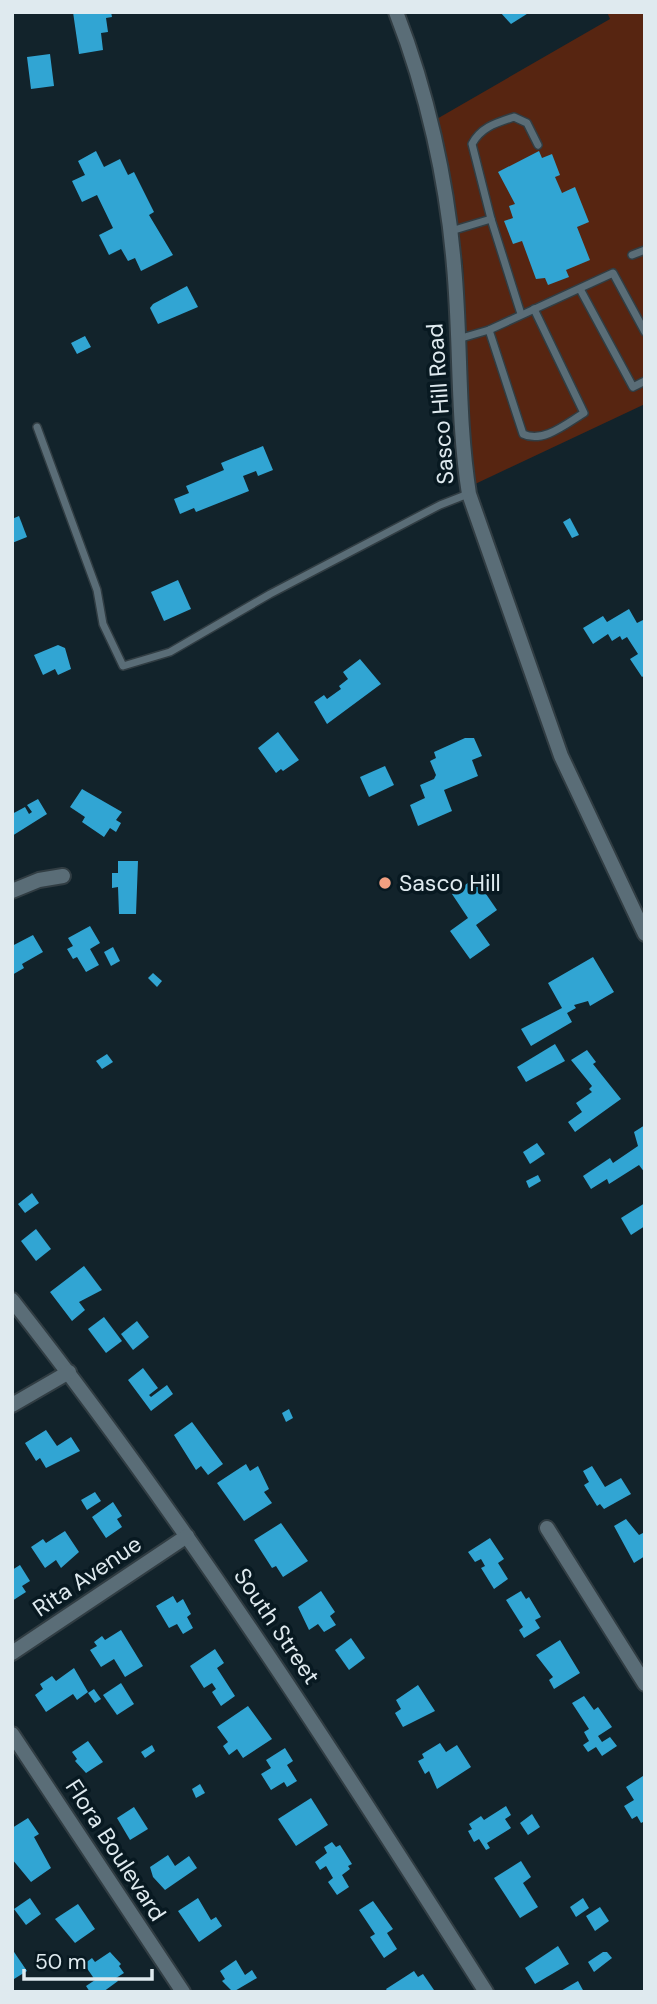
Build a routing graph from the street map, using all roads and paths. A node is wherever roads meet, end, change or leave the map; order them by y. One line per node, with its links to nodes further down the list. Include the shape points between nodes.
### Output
1 (396, 12): 4 (street, Sasco Hill Road, via 420,87)
2 (538, 145): 3 (lane, via 527,123 514,117 477,135 472,144)
3 (491, 219): 4 (lane); 9 (lane)
4 (450, 231): 12 (street, Sasco Hill Road)
5 (645, 250): 6 (lane)
6 (632, 255)
7 (580, 289): 8 (lane); 11 (lane, via 612,273); 13 (lane, via 633,387)
8 (534, 309): 9 (lane); 10 (lane, via 584,414 547,434 530,438 523,434)
9 (521, 314): 10 (lane)
10 (489, 330): 12 (lane)
11 (645, 332)
12 (458, 339): 15 (street, Sasco Hill Road)
13 (645, 380)
14 (37, 427): 15 (lane, via 97,590 103,624 122,666 170,652 270,594)
15 (469, 494): 18 (street, Sasco Hill Road, via 561,755)
16 (64, 876): 17 (street)
17 (12, 891)
18 (645, 934)
19 (12, 1300): 20 (street, South Street)
20 (69, 1371): 21 (street); 23 (street, South Street)
21 (12, 1405)
22 (547, 1528): 25 (street)
23 (187, 1536): 24 (street, Rita Avenue); 28 (street, South Street, via 319,1728)
24 (12, 1653)
25 (645, 1685)
26 (12, 1734): 27 (street, Flora Boulevard)
27 (183, 1992)
28 (486, 1992)

